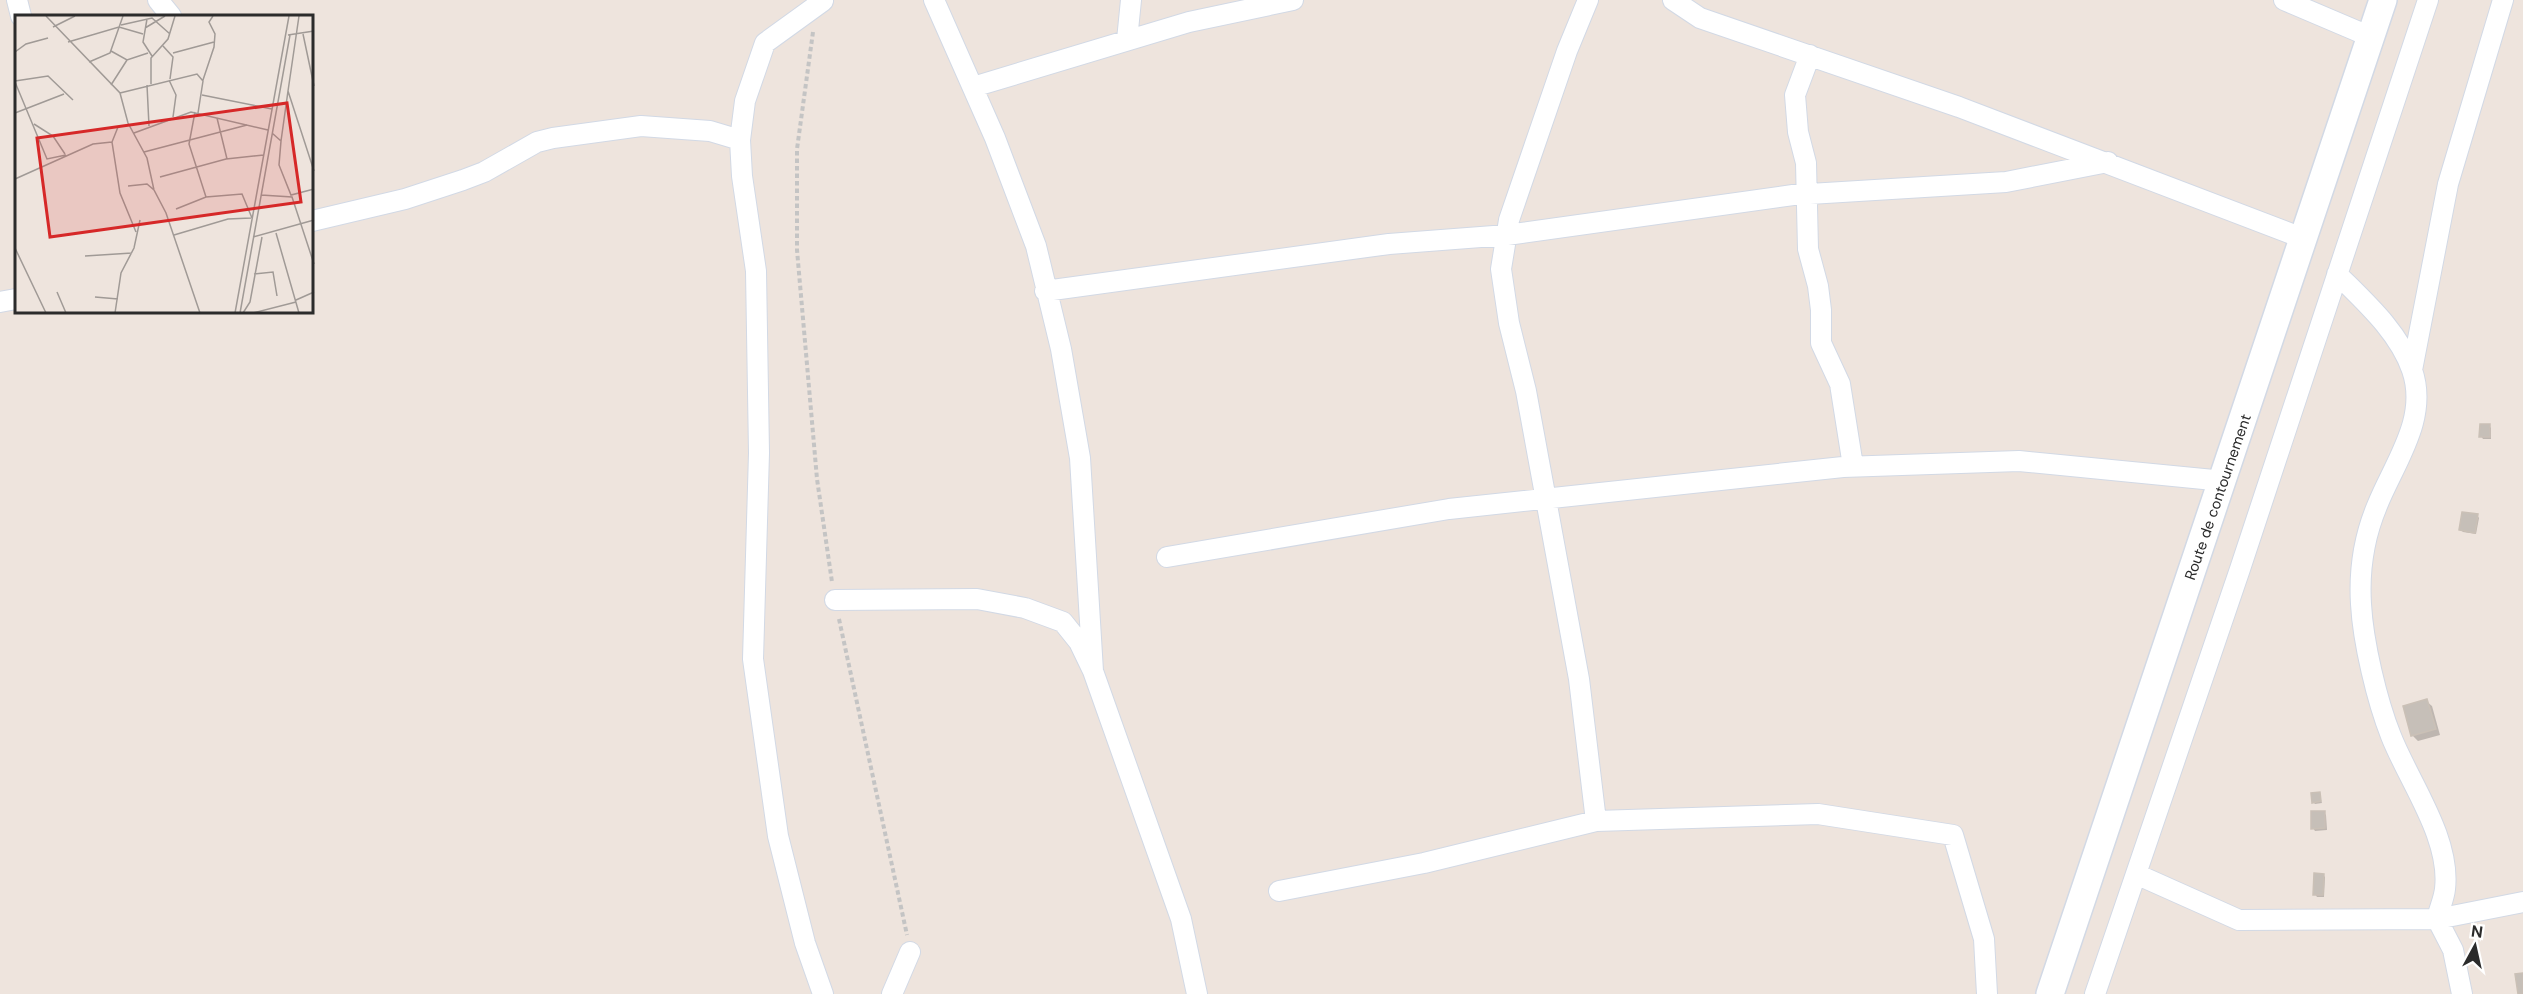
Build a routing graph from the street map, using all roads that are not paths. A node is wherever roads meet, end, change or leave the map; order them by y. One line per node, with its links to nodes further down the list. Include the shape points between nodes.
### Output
1 (17, 0): 13 (street)
2 (158, 0): 14 (street)
3 (934, 0): 18 (street)
4 (1131, 0): 16 (street)
5 (1293, 0): 16 (street)
6 (1588, 0): 23 (street, via 1567,51)
7 (1673, 0): 17 (street, via 1701,18)
8 (2284, 0): 15 (street)
9 (2383, 0): 15 (street, Route de contournement)
10 (2428, 0): 25 (street)
11 (2503, 0): 29 (street, via 2448,184)
12 (824, 1): 19 (street, via 765,43 745,101)
13 (21, 15)
14 (170, 15)
15 (2371, 37): 24 (street, Route de contournement)
16 (1127, 40): 18 (street)
17 (1810, 55): 20 (street); 21 (street, via 1795,95)
18 (973, 87): 26 (street, via 1036,246)
19 (740, 140): 22 (street, via 710,131 641,126 553,138 537,142 463,180 405,199); 42 (street, via 756,271 759,453 753,659 778,836 805,943)
20 (2108, 162): 21 (street, via 2007,182); 24 (street)
21 (1808, 194): 23 (street); 30 (street, via 1808,249 1818,286 1821,344 1840,384)
22 (314, 220)
23 (1507, 235): 26 (street, via 1389,244); 32 (street, via 1501,269 1509,323)
24 (2305, 239): 31 (street, Route de contournement)
25 (2337, 274): 29 (street, via 2397,340); 37 (street)
26 (1046, 291): 35 (street, via 1061,349 1080,458)
27 (15, 299): 28 (street)
28 (0, 302)
29 (2412, 370): 40 (street, via 2416,400 2412,433 2376,507 2360,574 2361,606 2391,735 2433,826 2444,861 2445,888)
30 (1853, 466): 31 (street, via 2019,461); 32 (street)
31 (2224, 481): 46 (street, Route de contournement)
32 (1546, 498): 33 (street, via 1449,508); 36 (street, via 1578,679)
33 (1167, 557)
34 (835, 600): 35 (street, via 977,599 1025,608 1063,622 1079,642)
35 (1093, 672): 44 (street, via 1180,919)
36 (1596, 821): 38 (street); 45 (street, via 1818,814 1953,835 1984,939)
37 (2136, 874): 40 (street, via 2239,920); 47 (street)
38 (1279, 891)
39 (2523, 903): 40 (street)
40 (2437, 919): 48 (street, via 2453,950)
41 (910, 952): 43 (street)
42 (823, 994)
43 (892, 994)
44 (1197, 994)
45 (1987, 994)
46 (2050, 994)
47 (2095, 994)
48 (2462, 994)

